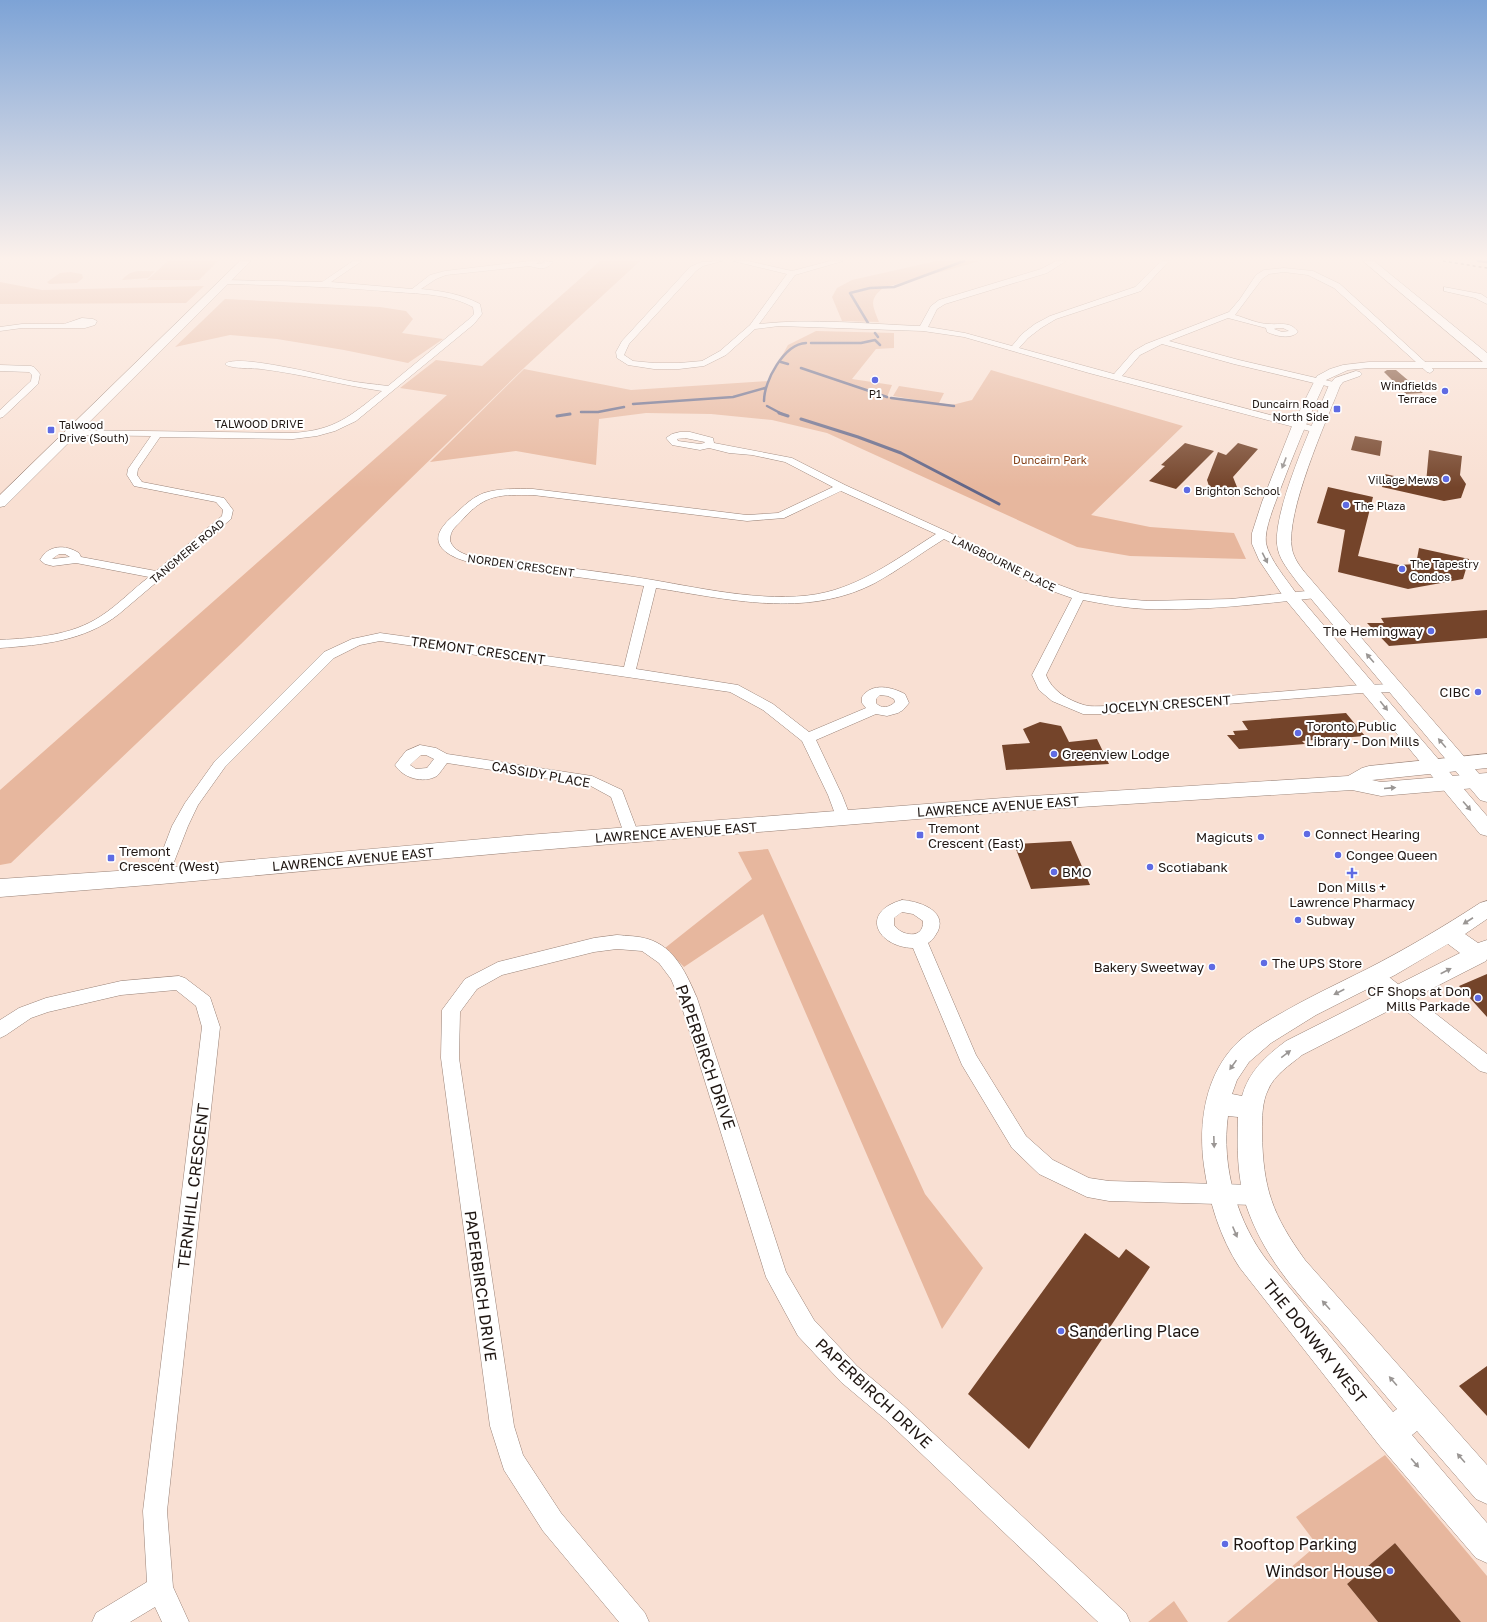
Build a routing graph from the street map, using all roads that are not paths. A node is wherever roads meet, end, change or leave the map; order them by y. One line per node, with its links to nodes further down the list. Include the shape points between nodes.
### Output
1 (168, 337): 25 (main road)
2 (453, 337): 21 (street, TALWOOD DRIVE)
3 (631, 337): 4 (street, via 625,343 620,356 632,363 679,366 704,363 723,353)
4 (741, 337)
5 (971, 337): 11 (street)
6 (1023, 337): 11 (street)
7 (1172, 337): 10 (street)
8 (1393, 337): 16 (street)
9 (1460, 337): 12 (main road)
10 (1160, 341): 18 (street, via 1137,353); 19 (street)
11 (1014, 349): 18 (street)
12 (1487, 359)
13 (229, 364): 21 (street, via 285,369)
14 (1487, 366): 16 (street)
15 (0, 368): 22 (street, via 30,369 36,374 35,382)
16 (1427, 368): 17 (street); 19 (street, via 1369,365 1346,367 1334,371); 20 (street, via 1367,371 1339,380)
17 (1487, 371)
18 (1116, 377): 23 (street)
19 (1318, 382): 20 (street); 23 (street)
20 (1335, 385): 24 (street)
21 (390, 390): 26 (street, TALWOOD DRIVE, via 345,425 317,434 293,436)
22 (0, 415)
23 (1298, 426): 24 (street); 30 (street, one-way to 30)
24 (1317, 430): 31 (street, via 1291,501)
25 (71, 432): 26 (street, TALWOOD DRIVE); 29 (main road)
26 (158, 433): 34 (street, TANGMERE ROAD, via 133,469 132,475 138,484 220,500 228,510 227,517)
27 (709, 445): 28 (street, LANGBOURNE PLACE, via 788,460)
28 (841, 487): 32 (street, LANGBOURNE PLACE); 35 (street, NORDEN CRESCENT, via 780,516 747,518 533,492 509,492 486,495 471,503 448,527 444,537 447,547 464,558)
29 (0, 503)
30 (1263, 521): 31 (street); 38 (street, one-way to 38, via 1259,533 1260,548)
31 (1285, 526): 36 (street, via 1284,545 1287,556)
32 (944, 534): 35 (street, NORDEN CRESCENT, via 871,580 839,593 811,599 750,598); 37 (street, LANGBOURNE PLACE, via 1042,583)
33 (76, 560): 34 (street)
34 (159, 575): 39 (street, TANGMERE ROAD, via 94,626 44,641)
35 (651, 583): 40 (street)
36 (1316, 594): 38 (street, LANGBOURNE PLACE); 42 (street, one-way to 36)
37 (1079, 596): 38 (street, LANGBOURNE PLACE, via 1147,605 1230,603); 41 (street, JOCELYN CRESCENT, via 1038,675 1044,688 1057,698 1083,710)
38 (1290, 596): 41 (street)
39 (0, 644)
40 (629, 672): 44 (street, TREMONT CRESCENT, via 733,688 768,707); 55 (street, TREMONT CRESCENT, via 380,637 356,642 329,655 220,764 192,803)
41 (1369, 688): 42 (street, JOCELYN CRESCENT); 48 (street, one-way to 48)
42 (1396, 688): 47 (street, one-way to 42)
43 (876, 709): 44 (street)
44 (808, 738): 52 (street, TREMONT CRESCENT)
45 (443, 758): 54 (street, CASSIDY PLACE, via 592,781 617,794)
46 (1487, 761): 47 (main road, LAWRENCE AVENUE EAST)
47 (1459, 764): 48 (main road, LAWRENCE AVENUE EAST); 51 (street)
48 (1433, 766): 49 (main road, LAWRENCE AVENUE EAST, via 1369,773); 50 (street)
49 (1352, 783): 50 (main road, LAWRENCE AVENUE EAST, one-way to 50, via 1381,789); 52 (main road, LAWRENCE AVENUE EAST, via 1016,804)
50 (1448, 783): 51 (main road, LAWRENCE AVENUE EAST); 53 (street, one-way to 53)
51 (1483, 785)
52 (843, 818): 54 (main road, LAWRENCE AVENUE EAST)
53 (1487, 828)
54 (631, 835): 55 (main road, LAWRENCE AVENUE EAST)
55 (161, 876): 56 (main road, LAWRENCE AVENUE EAST)
56 (0, 888)
57 (1487, 909): 58 (street, THE DONWAY WEST, one-way to 58)
58 (1450, 934): 60 (street); 61 (street, THE DONWAY WEST)
59 (918, 940): 67 (street, via 969,1059 1019,1142 1046,1167 1087,1187 1109,1191)
60 (1483, 952): 62 (street, THE DONWAY WEST, one-way to 60)
61 (1374, 975): 62 (street); 65 (street, THE DONWAY WEST, one-way to 65, via 1308,1008 1254,1042 1233,1064 1223,1080)
62 (1399, 995): 64 (street); 66 (street, THE DONWAY WEST, one-way to 62, via 1259,1082 1294,1048)
63 (0, 1030): 73 (street, TERNHILL CRESCENT, via 25,1013 46,1005 120,988 179,983 204,1002 211,1027 156,1511)
64 (1487, 1065)
65 (1217, 1103): 66 (street); 67 (street, THE DONWAY WEST, one-way to 67, via 1214,1146)
66 (1250, 1108): 68 (street, THE DONWAY WEST, via 1250,1160)
67 (1223, 1195): 68 (street); 70 (street, THE DONWAY WEST, one-way to 70, via 1230,1218 1247,1255)
68 (1255, 1195): 69 (street, THE DONWAY WEST, one-way to 68, via 1294,1270 1261,1214)
69 (1419, 1410): 70 (street); 71 (street, THE DONWAY WEST, one-way to 69)
70 (1390, 1434): 72 (street, THE DONWAY WEST, one-way to 72)
71 (1487, 1488)
72 (1487, 1547)
73 (160, 1589): 74 (street); 75 (street, TERNHILL CRESCENT)
74 (105, 1622)
75 (176, 1622)
76 (636, 1622): 77 (street, PAPERBIRCH DRIVE, via 552,1522 513,1461 502,1426 450,1058 451,1010 471,984 498,969 617,942 646,945 665,958 678,975 688,998 777,1277 806,1328 849,1374 894,1412)
77 (1116, 1622)

